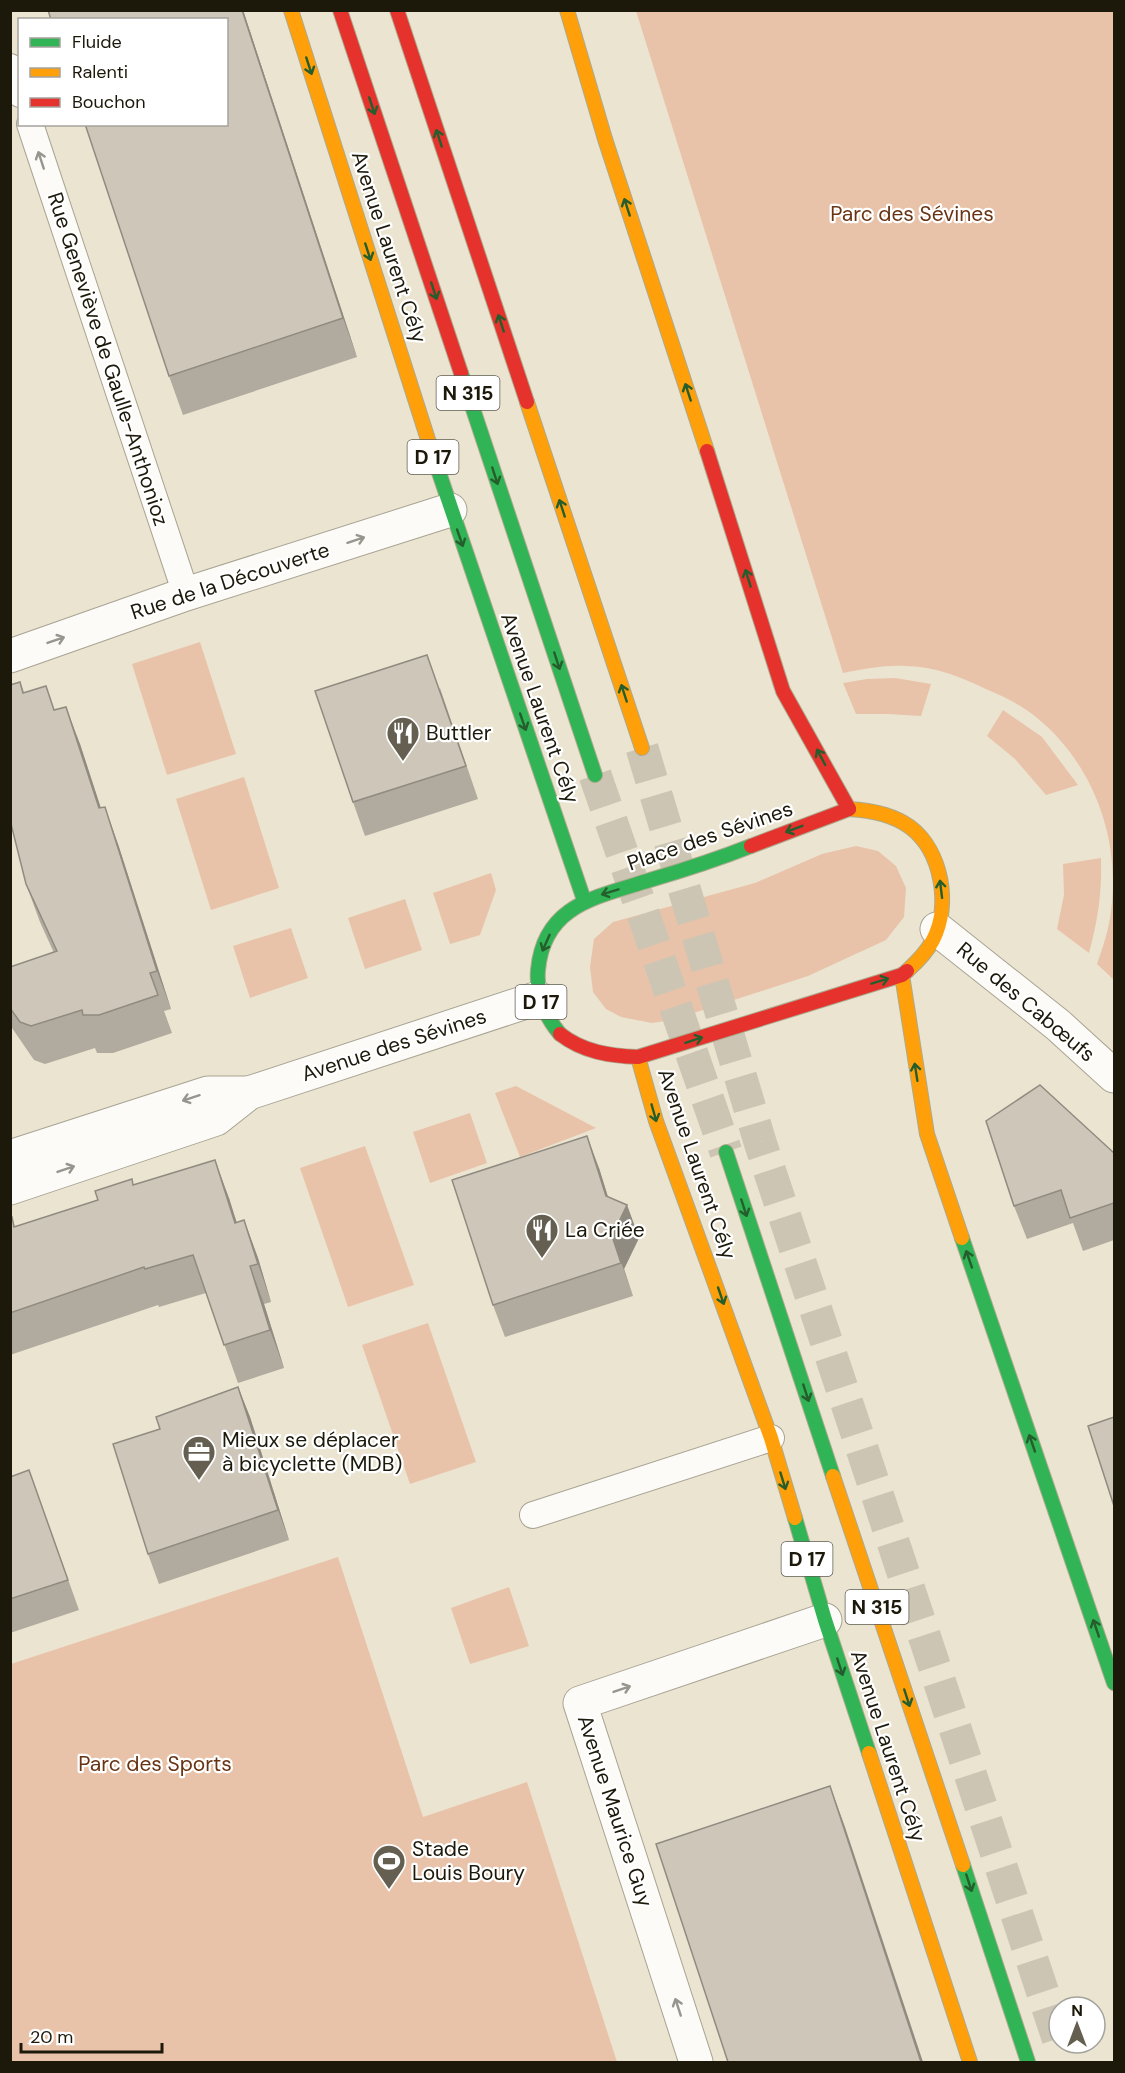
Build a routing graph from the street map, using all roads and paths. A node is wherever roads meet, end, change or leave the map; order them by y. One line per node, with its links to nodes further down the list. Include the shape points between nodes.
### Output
1 (291, 10): 8 (main road, Avenue Laurent Cély / D 17, one-way to 8)
2 (340, 10): 12 (main road, N 315, one-way to 12)
3 (397, 10): 11 (main road, N 315, one-way to 3)
4 (567, 10): 13 (main road, one-way to 4, via 783,691)
5 (10, 67): 6 (lane)
6 (18, 89)
7 (31, 126): 9 (lane, Rue Geneviève de Gaulle-Anthonioz, one-way to 7)
8 (450, 510): 9 (street, Rue de la Découverte, one-way to 8); 14 (main road, Avenue Laurent Cély / D 17, one-way to 14)
9 (186, 594): 10 (street, Rue de la Découverte, one-way to 9)
10 (10, 656)
11 (642, 748)
12 (595, 775)
13 (849, 809): 14 (main road, Place des Sévines, one-way to 14, via 717,858); 15 (main road, one-way to 13, via 943,903 940,880 932,854 917,833 895,818 868,809)
14 (584, 900): 17 (main road, Avenue Laurent Cély / D 17, one-way to 17, via 563,916 549,935 536,972)
15 (938, 929): 16 (main road, via 918,963); 19 (street, Rue des Cabœufs, via 1058,1025)
16 (902, 975): 18 (main road, one-way to 16); 27 (main road, one-way to 16, via 927,1134)
17 (538, 998): 18 (main road, Avenue Laurent Cély / D 17, via 562,1036 582,1048 609,1056); 20 (street, Avenue des Sévines)
18 (638, 1056): 24 (main road, Avenue Laurent Cély / D 17, one-way to 24, via 656,1121)
19 (1114, 1076)
20 (249, 1094): 22 (street, Avenue des Sévines, one-way to 22, via 208,1093); 23 (street, Avenue des Sévines, one-way to 20, via 216,1119)
21 (726, 1152): 30 (main road, N 315, one-way to 30)
22 (10, 1157)
23 (10, 1188)
24 (771, 1438): 25 (lane); 26 (main road, Avenue Laurent Cély / D 17, one-way to 26)
25 (533, 1515)
26 (825, 1620): 28 (street, Avenue Maurice Guy, one-way to 26, via 580,1703); 29 (main road, Avenue Laurent Cély / D 17, one-way to 29)
27 (1114, 1683)
28 (696, 2062)
29 (970, 2062)
30 (1028, 2062)

